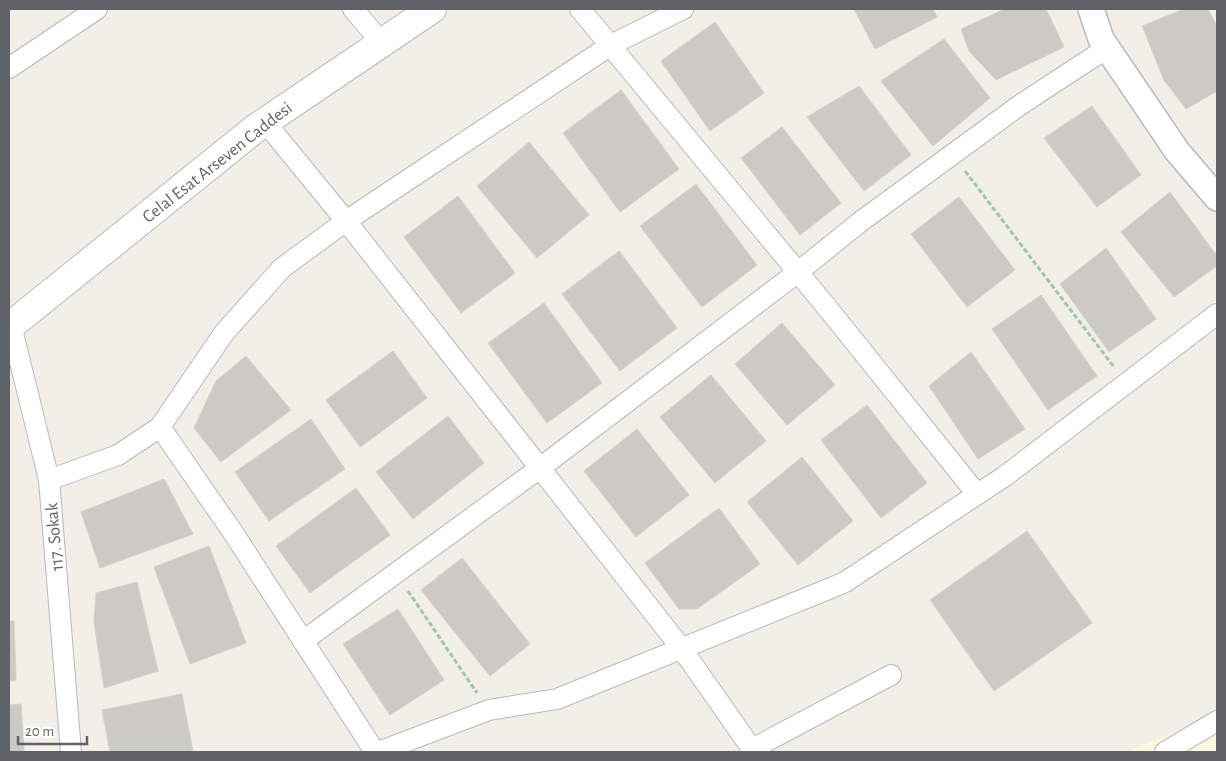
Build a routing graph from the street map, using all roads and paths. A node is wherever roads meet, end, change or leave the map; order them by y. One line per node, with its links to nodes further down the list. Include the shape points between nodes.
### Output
1 (97, 9): 10 (street)
2 (353, 9): 7 (street)
3 (432, 9): 7 (main road, Celal Esat Arseven Caddesi)
4 (580, 9): 8 (street)
5 (683, 9): 8 (street)
6 (1091, 9): 9 (street)
7 (381, 42): 11 (main road, Celal Esat Arseven Caddesi)
8 (611, 45): 14 (street); 15 (street)
9 (1107, 48): 12 (street, via 1020,105); 13 (street, via 1177,151)
10 (9, 68)
11 (265, 122): 14 (street); 17 (main road, Celal Esat Arseven Caddesi)
12 (952, 155): 15 (street); 18 (path)
13 (1217, 198)
14 (346, 221): 19 (street, via 282,268 224,333); 20 (street)
15 (798, 272): 20 (street); 22 (street)
16 (1217, 314): 18 (street)
17 (10, 326): 21 (street, 117. Sokak)
18 (1126, 384): 22 (street)
19 (160, 427): 21 (street, via 118,455); 24 (street)
20 (540, 468): 23 (street); 25 (street)
21 (49, 480): 30 (street, 117. Sokak)
22 (977, 494): 25 (street, via 845,582)
23 (396, 574): 24 (street); 27 (path)
24 (303, 641): 31 (street)
25 (682, 649): 27 (street, via 557,699); 29 (street)
26 (891, 675): 29 (street)
27 (489, 710): 31 (street)
28 (1217, 721): 32 (street)
29 (753, 751)
30 (71, 752)
31 (376, 752)
32 (1165, 752)

